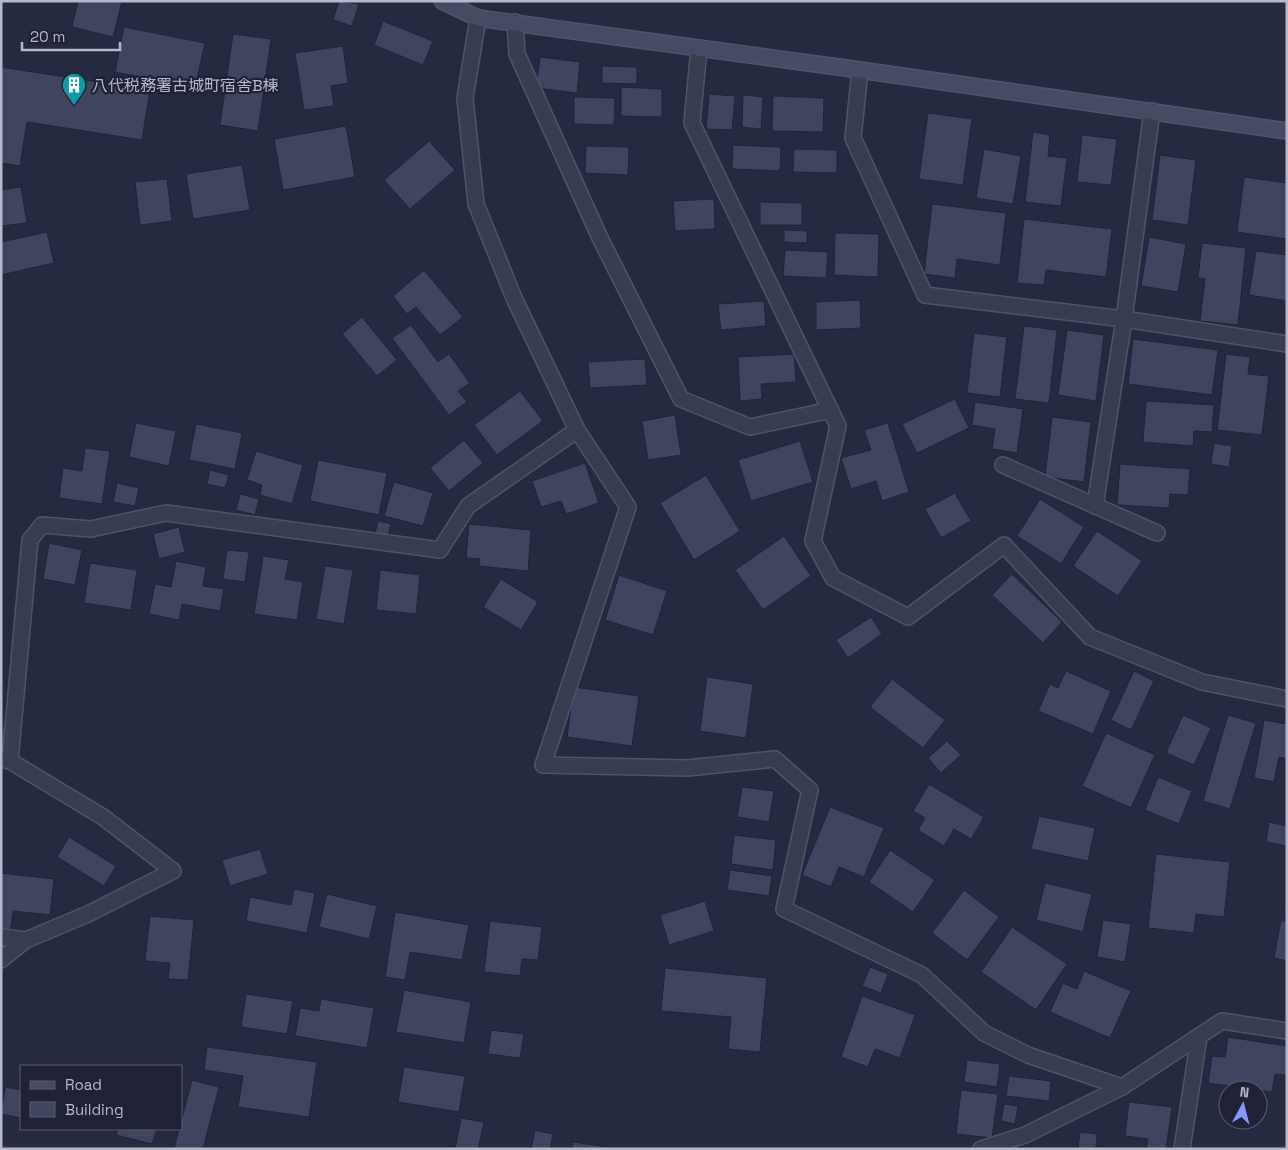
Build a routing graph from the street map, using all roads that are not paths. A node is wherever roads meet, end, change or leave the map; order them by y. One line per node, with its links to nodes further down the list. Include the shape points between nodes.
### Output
1 (442, 1): 2 (street)
2 (478, 18): 3 (street); 11 (street, via 465,98 476,204 514,298)
3 (515, 22): 4 (street); 10 (street, via 517,54 600,238 681,399 750,427)
4 (699, 48): 5 (street); 10 (street, via 692,123)
5 (860, 70): 6 (street); 8 (street, via 853,138 925,295)
6 (1152, 111): 7 (street); 8 (street)
7 (1287, 131)
8 (1124, 319): 9 (street); 13 (street)
9 (1287, 344)
10 (831, 410): 15 (street, via 838,426 813,541 833,578 908,617 1004,545 1090,637 1202,682)
11 (578, 430): 16 (street, via 468,506 440,550 166,513 91,529 42,526 30,540); 22 (street, via 628,507 543,765 687,768 775,759 810,790 784,909 922,975 984,1033 1028,1055)
12 (1003, 465): 13 (street)
13 (1095, 506): 14 (street)
14 (1157, 533)
15 (1287, 699)
16 (6, 760): 18 (street, via 103,817 173,871 88,914)
17 (1, 936): 18 (street)
18 (26, 940): 19 (street)
19 (1, 960)
20 (1287, 1031): 21 (street, via 1222,1022)
21 (1199, 1037): 22 (street); 24 (street)
22 (1122, 1087): 23 (street, via 1025,1135)
23 (980, 1149)
24 (1182, 1149)

